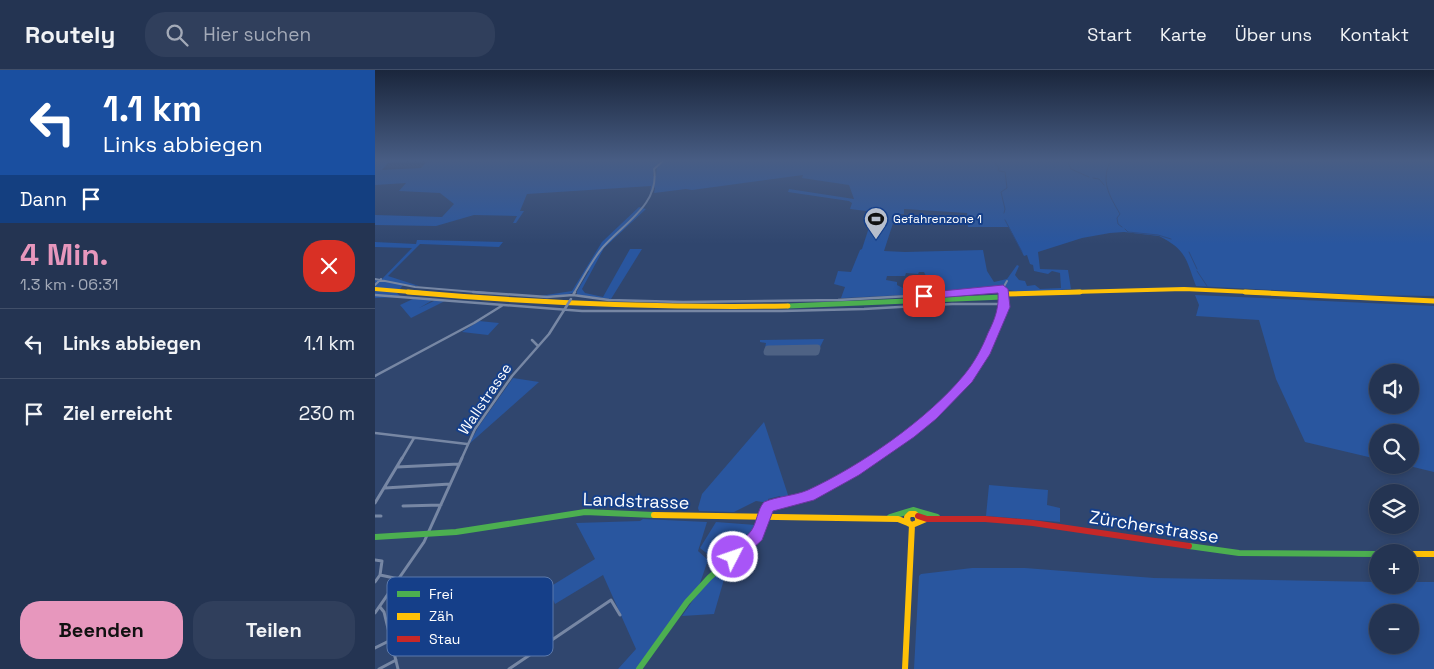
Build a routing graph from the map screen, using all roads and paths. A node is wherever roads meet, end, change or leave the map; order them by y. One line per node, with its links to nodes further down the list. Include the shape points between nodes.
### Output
1 (654, 188): 8 (street, Wallstrasse, via 645,205 602,248)
2 (375, 280): 3 (street)
3 (381, 280): 5 (street); 8 (street, via 454,291 547,297)
4 (1007, 281): 6 (street)
5 (375, 286): 6 (main road, via 531,300 677,305 839,303)
6 (1004, 294): 8 (street, via 801,301 655,301); 9 (main road, via 1184,289); 10 (street)
7 (375, 295): 11 (street)
8 (573, 295): 12 (street, Wallstrasse, bridge)
9 (1434, 302)
10 (1005, 304): 12 (street, via 754,311); 29 (street, via 978,365 931,416 826,488 809,496 771,505)
11 (503, 305): 12 (street); 15 (street)
12 (564, 311): 14 (street, Wallstrasse)
13 (532, 340): 14 (street)
14 (538, 346): 18 (street, Wallstrasse, via 504,388)
15 (375, 376)
16 (375, 432): 17 (street)
17 (414, 438): 18 (street); 20 (street)
18 (467, 444): 19 (street, Wallstrasse)
19 (459, 464): 20 (street); 21 (street, Wallstrasse)
20 (397, 467): 22 (street)
21 (450, 484): 22 (street); 24 (street, Wallstrasse)
22 (385, 488): 23 (street)
23 (375, 503)
24 (441, 505): 25 (street); 34 (street, Wallstrasse)
25 (403, 506)
26 (375, 516): 27 (street)
27 (381, 516)
28 (908, 516): 31 (main road, Landstrasse); 33 (main road); 33 (main road, Landstrasse, via 913,514)
29 (763, 518): 30 (main road, Landstrasse); 34 (main road, Landstrasse, via 585,512); 58 (main road, via 757,535 698,589)
30 (882, 519): 31 (main road, Landstrasse); 32 (main road, via 913,510)
31 (898, 519): 33 (main road, Landstrasse)
32 (943, 519): 33 (main road, Zürcherstrasse); 36 (main road, Zürcherstrasse, via 1033,523 1239,553)
33 (914, 521): 59 (main road)
34 (427, 535): 35 (main road, Landstrasse); 42 (street, Wallstrasse)
35 (375, 537)
36 (1369, 554)
37 (1419, 554): 38 (main road)
38 (1434, 554)
39 (375, 560): 40 (street, via 383,561)
40 (380, 575): 41 (street); 43 (street)
41 (390, 577)
42 (400, 577)
43 (375, 582)
44 (387, 597): 45 (street, Wallstrasse)
45 (380, 607): 46 (street, Wallstrasse); 48 (street)
46 (375, 611)
47 (620, 615): 49 (street, via 611,600)
48 (387, 624)
49 (553, 639)
50 (387, 642): 51 (street)
51 (375, 648)
52 (395, 656): 54 (street)
53 (528, 656): 57 (street)
54 (396, 660): 55 (street); 56 (street)
55 (379, 669)
56 (397, 669)
57 (509, 669)
58 (639, 669)
59 (905, 669)

